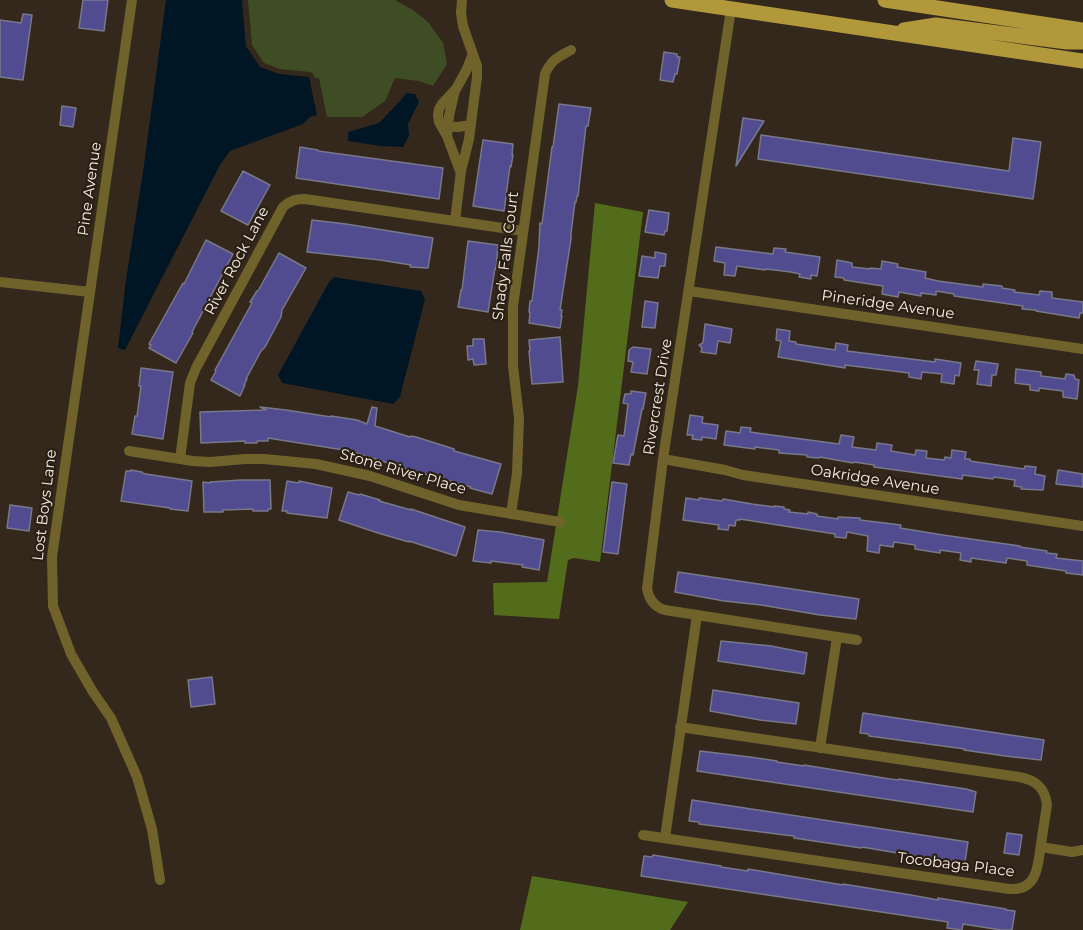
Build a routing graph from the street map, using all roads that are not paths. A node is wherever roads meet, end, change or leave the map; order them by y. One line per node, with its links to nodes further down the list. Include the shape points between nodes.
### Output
1 (132, 0): 19 (street, Pine Avenue)
2 (462, 0): 10 (street, via 463,26)
3 (672, 0): 5 (main road)
4 (885, 0): 6 (main road)
5 (732, 4): 7 (main road); 18 (street, Rivercrest Drive)
6 (1083, 30)
7 (893, 33): 8 (main road, via 936,25); 11 (main road)
8 (1083, 42)
9 (571, 50): 16 (street, Shady Falls Court, via 556,58 545,74)
10 (472, 56): 12 (street, via 477,77); 13 (street, via 456,89 439,109 439,122)
11 (1083, 61)
12 (471, 125): 13 (street); 14 (street)
13 (447, 131): 14 (street)
14 (460, 171): 15 (street)
15 (454, 221): 16 (street, River Rock Lane); 22 (street, River Rock Lane, via 305,199 295,199 283,207 196,368 190,383)
16 (523, 231): 24 (street, Shady Falls Court, via 513,306 513,366 519,418)
17 (0, 282): 19 (street)
18 (689, 291): 20 (street, Pineridge Avenue); 23 (street, Rivercrest Drive)
19 (90, 292): 38 (street, Lost Boys Lane, via 52,557 53,606 71,654 111,718 137,777 152,829)
20 (1083, 349)
21 (129, 451): 22 (street, Stone River Place)
22 (180, 459): 24 (street, Stone River Place, via 264,459 316,464 370,476 459,505)
23 (663, 459): 26 (street, Oakridge Avenue, via 743,475); 27 (street, Rivercrest Drive, via 647,589 651,601 660,609)
24 (511, 514): 25 (street, Stone River Place)
25 (560, 522)
26 (1083, 526)
27 (697, 615): 28 (street, Rivercrest Drive); 30 (street)
28 (837, 637): 29 (street, Rivercrest Drive); 31 (street)
29 (857, 640)
30 (680, 727): 31 (street, Tocobaga Place); 33 (street)
31 (820, 748): 35 (street, Tocobaga Place, via 1034,782 1040,786 1047,804)
32 (644, 835): 33 (street, Tocobaga Place)
33 (665, 838): 35 (street, Tocobaga Place, via 1013,890 1034,878)
34 (1083, 843): 36 (street)
35 (1041, 847): 36 (street)
36 (1077, 851): 37 (street)
37 (1083, 860)
38 (160, 880)

